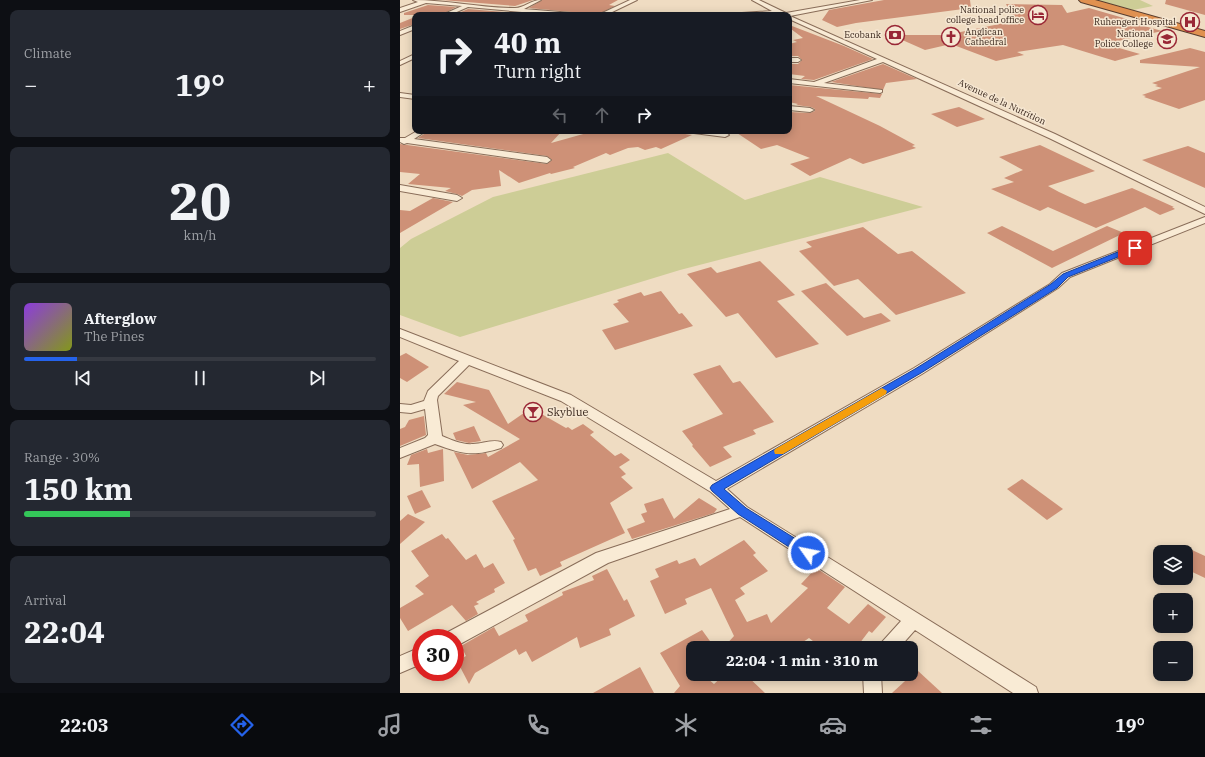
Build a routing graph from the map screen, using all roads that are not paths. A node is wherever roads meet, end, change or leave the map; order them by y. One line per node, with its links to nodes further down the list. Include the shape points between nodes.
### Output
1 (416, 0): 2 (street)
2 (425, 0): 9 (street); 10 (street)
3 (482, 0): 9 (street)
4 (538, 0): 11 (street)
5 (634, 0): 14 (street)
6 (755, 0): 15 (street)
7 (869, 0): 16 (street)
8 (1084, 0): 20 (highway)
9 (467, 6): 11 (street); 12 (street)
10 (400, 10)
11 (514, 11): 13 (street)
12 (452, 12)
13 (528, 12)
14 (608, 12)
15 (778, 12)
16 (792, 14)
17 (792, 18): 22 (street, Avenue de la Nutrition)
18 (412, 28): 19 (street)
19 (400, 33)
20 (1205, 34)
21 (412, 57): 25 (street)
22 (884, 59): 27 (street); 40 (street, Avenue de la Nutrition, via 1052,136)
23 (792, 60): 24 (street)
24 (798, 60)
25 (400, 63)
26 (792, 81): 27 (street)
27 (814, 84): 28 (street)
28 (880, 91)
29 (400, 95): 30 (street)
30 (412, 97)
31 (792, 108): 32 (street)
32 (810, 110)
33 (417, 134): 36 (street)
34 (717, 134): 35 (street)
35 (725, 135)
36 (402, 142): 37 (street)
37 (547, 160)
38 (400, 188): 39 (street)
39 (458, 198)
40 (1205, 211)
41 (1205, 220): 49 (street, via 1066,276 918,371)
42 (400, 332): 43 (street)
43 (468, 359): 44 (street, via 433,394); 49 (street, via 566,398)
44 (430, 404): 45 (street, via 411,409); 46 (street, via 436,430 436,436)
45 (400, 408)
46 (433, 438): 47 (street, via 461,449 477,450); 48 (street)
47 (496, 445)
48 (400, 453)
49 (716, 488): 50 (street)
50 (742, 511): 51 (street); 52 (street, via 602,558)
51 (912, 620): 53 (street); 58 (street)
52 (464, 633)
53 (894, 641)
54 (412, 659): 55 (street)
55 (400, 665)
56 (872, 681): 57 (street)
57 (873, 693)
58 (1029, 693)

